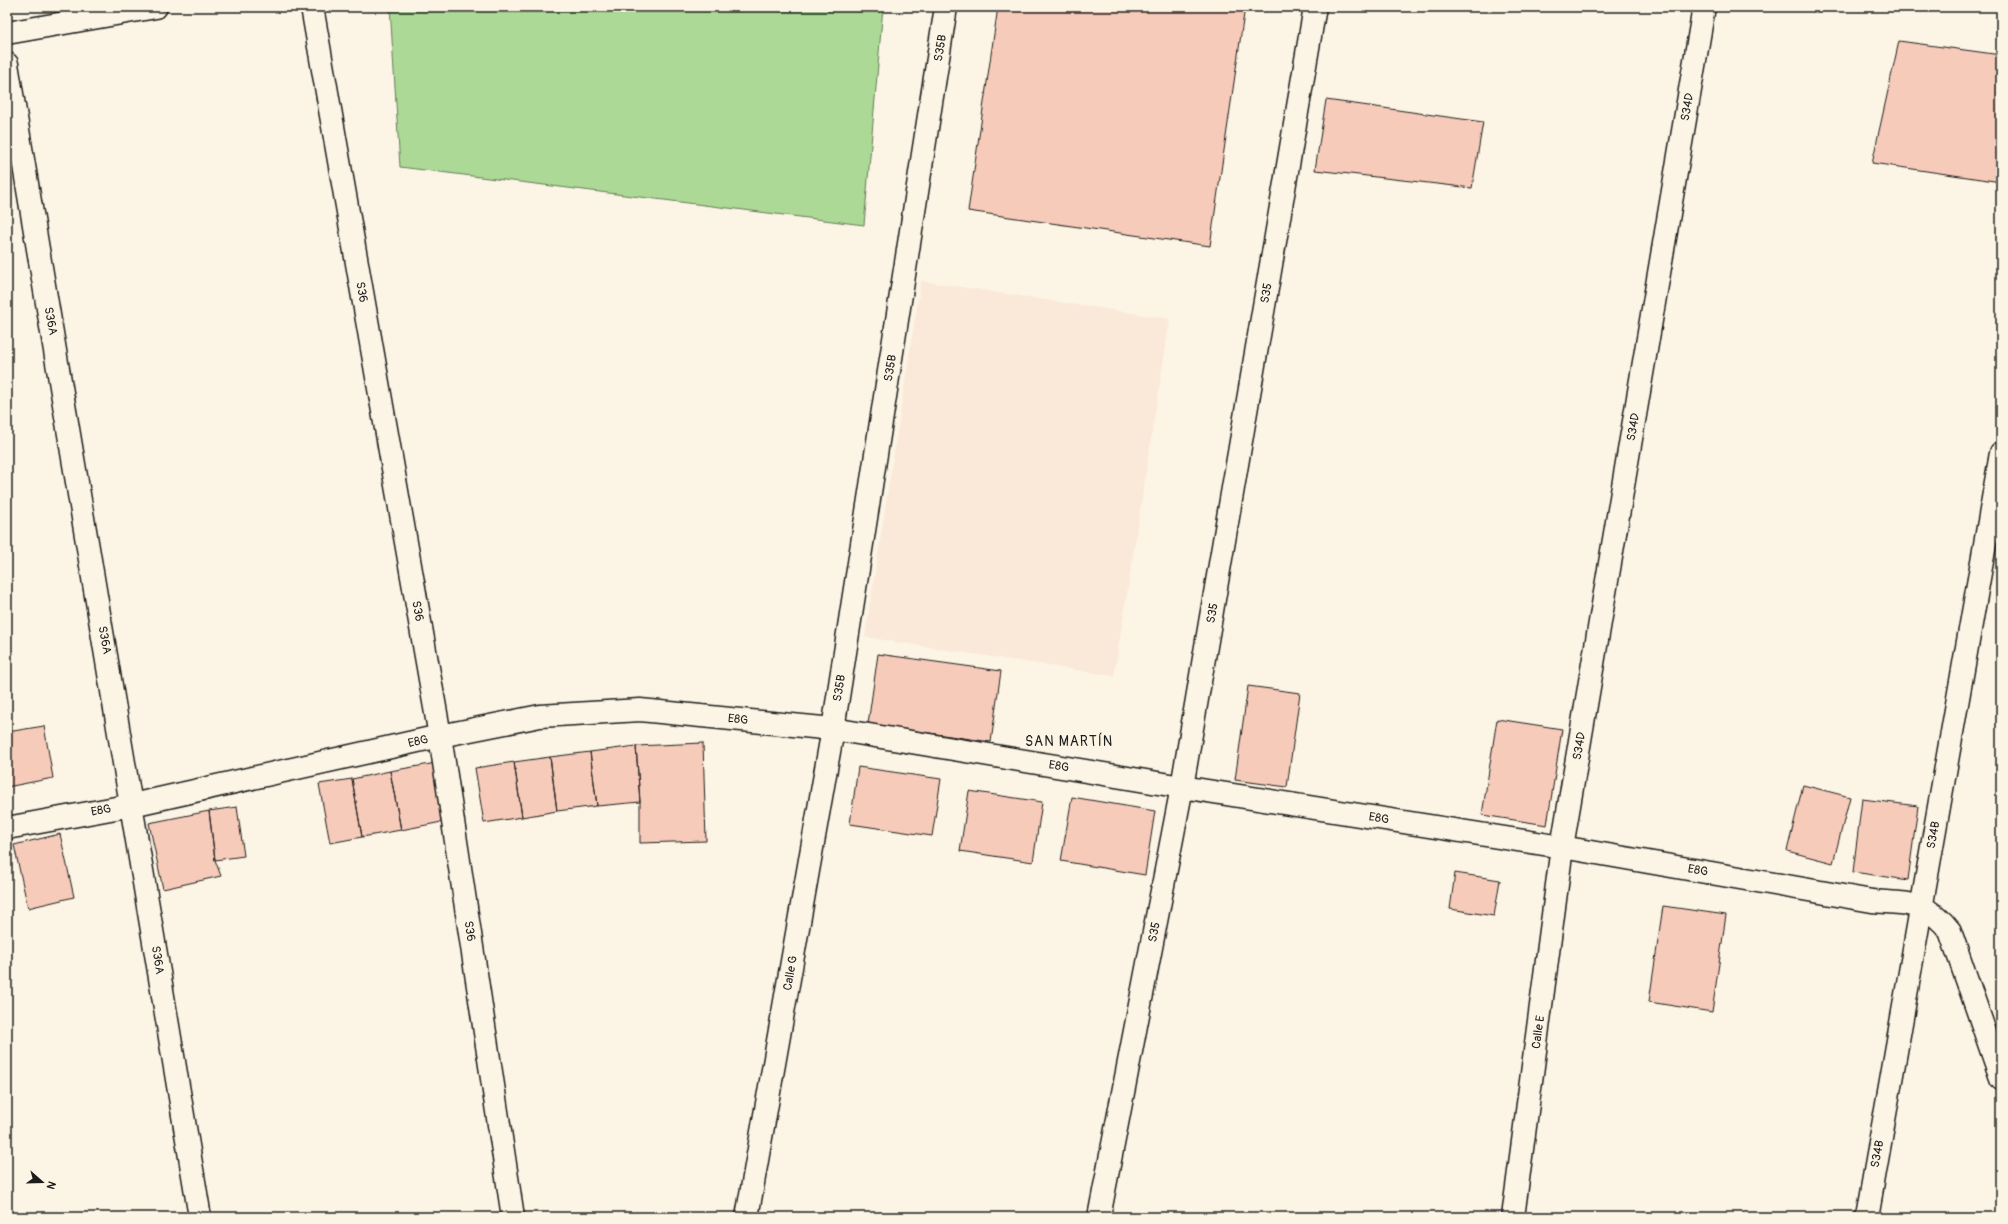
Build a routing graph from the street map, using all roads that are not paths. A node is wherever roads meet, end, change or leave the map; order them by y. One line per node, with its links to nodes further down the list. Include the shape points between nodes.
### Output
1 (156, 7): 6 (street)
2 (312, 7): 10 (street, S36)
3 (946, 7): 9 (street, S35B)
4 (1315, 7): 11 (street, S35)
5 (1704, 7): 14 (street, S34D)
6 (7, 33)
7 (7, 64): 12 (street, S36A)
8 (2001, 453): 15 (street, S34B)
9 (833, 729): 10 (street, E8G, via 640,710 540,716); 11 (street, E8G); 19 (street, Calle G)
10 (440, 736): 12 (street, E8G); 18 (street, S36)
11 (1182, 787): 14 (street, E8G); 20 (street, S35)
12 (132, 804): 13 (street, E8G); 17 (street, S36A)
13 (7, 828)
14 (1562, 847): 15 (street, E8G, via 1872,901); 21 (street, Calle E)
15 (1920, 906): 16 (street, E8G, via 1941,920 1950,931); 22 (street, S34B)
16 (2001, 1078)
17 (200, 1217)
18 (513, 1217)
19 (747, 1217)
20 (1099, 1217)
21 (1513, 1217)
22 (1867, 1217)

